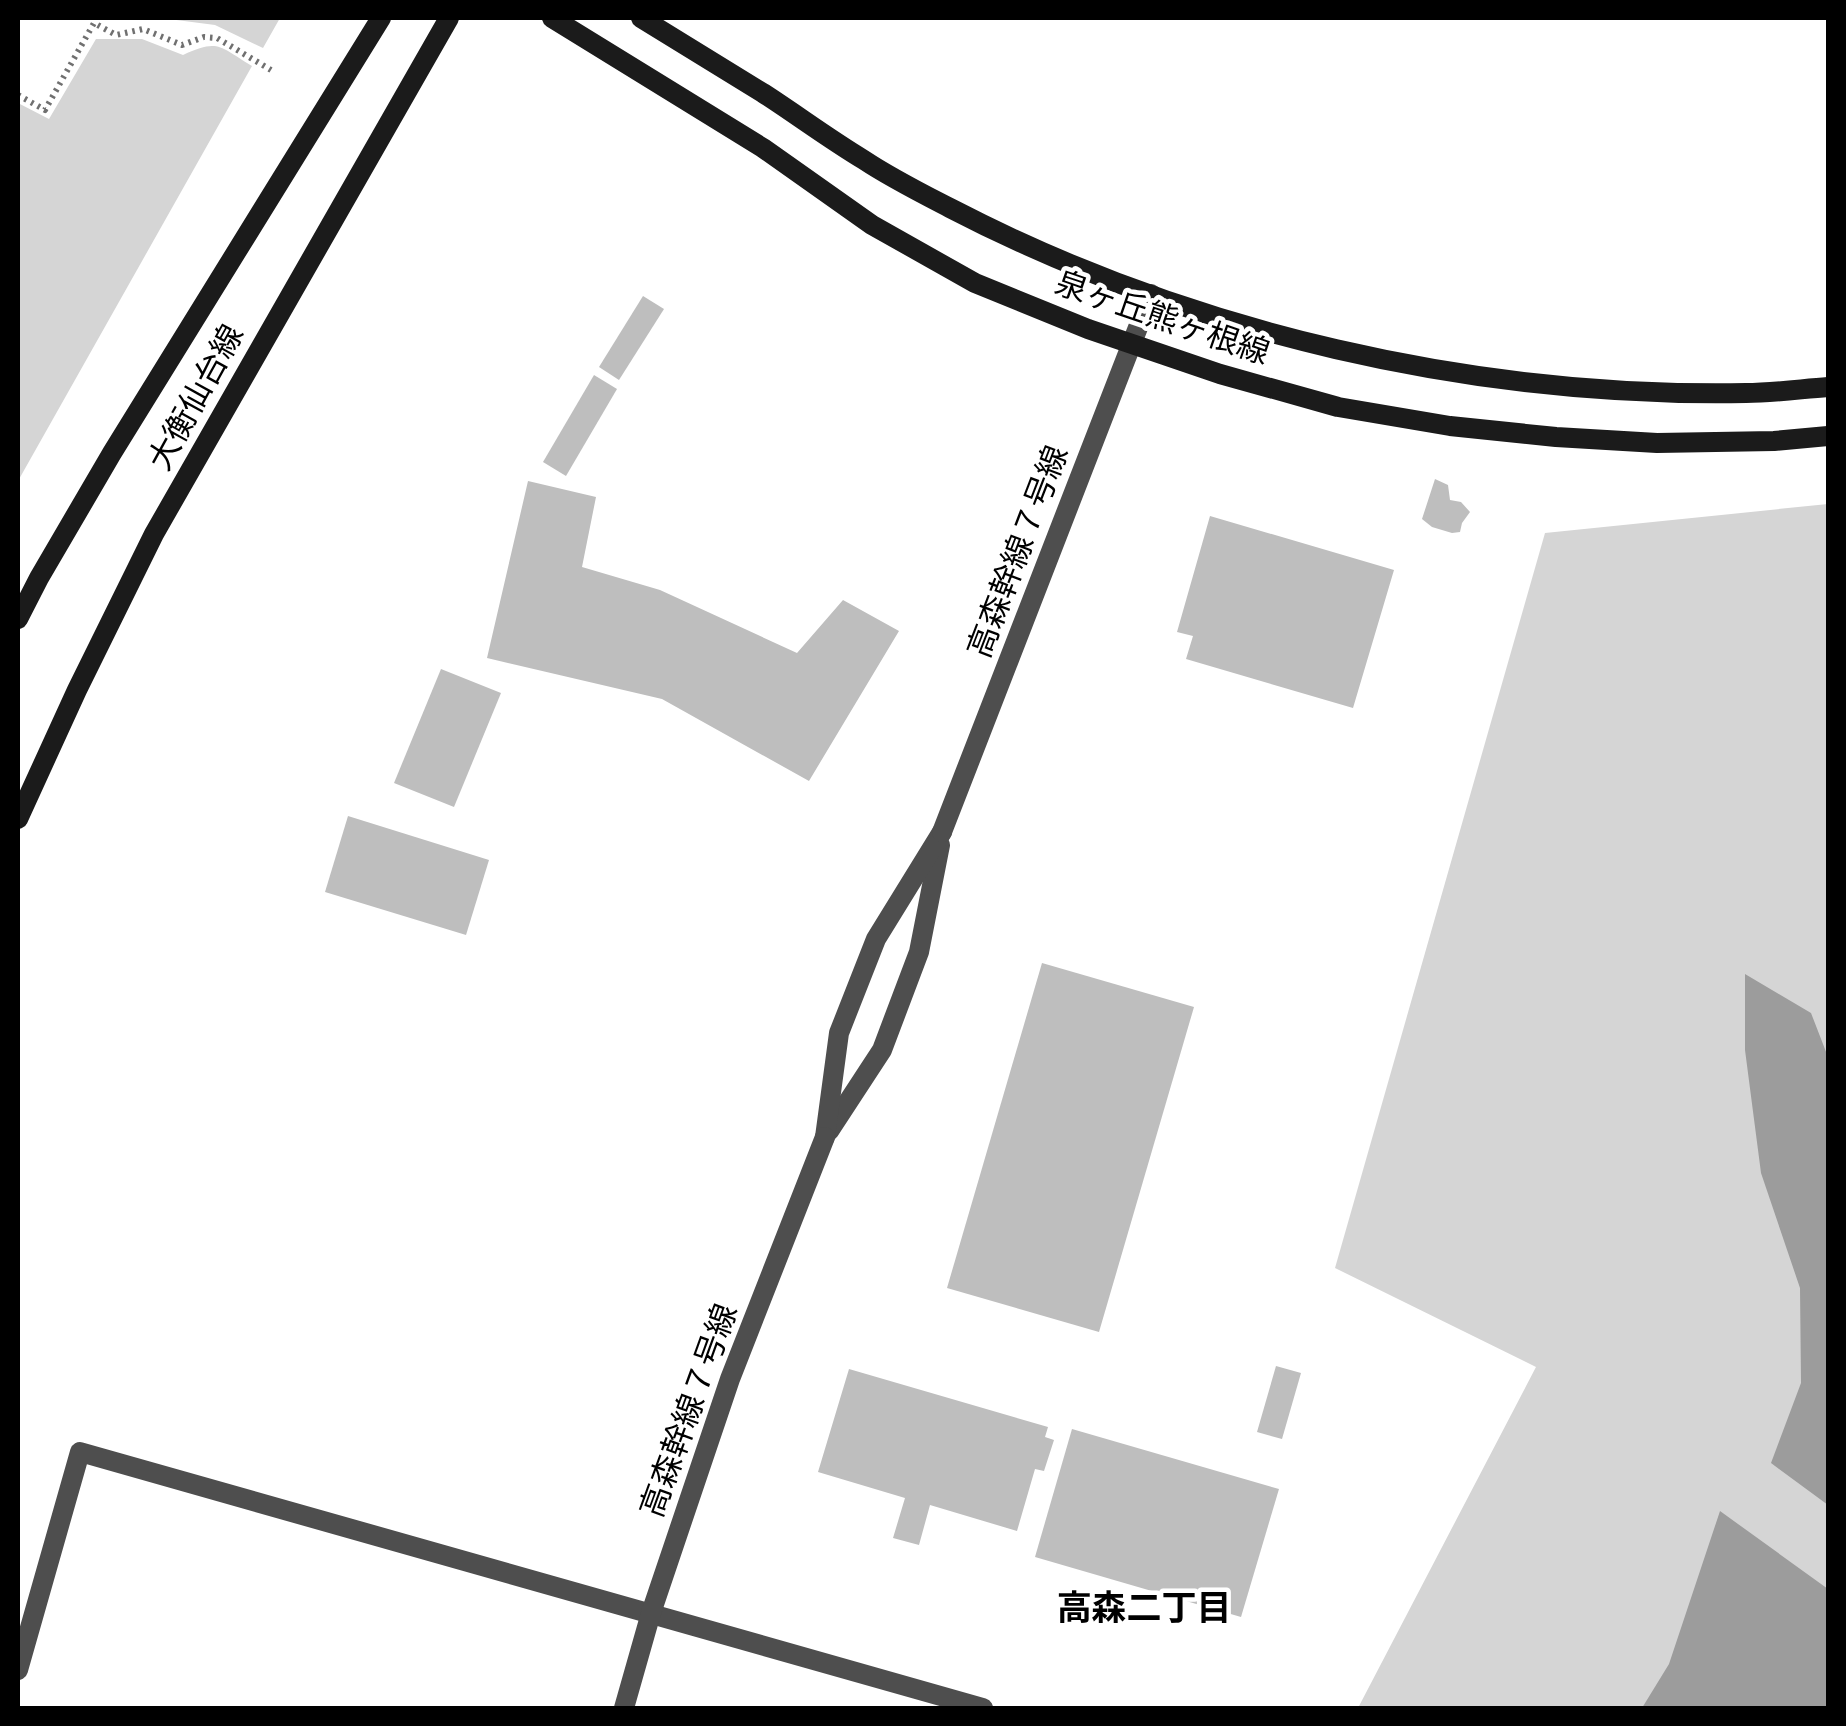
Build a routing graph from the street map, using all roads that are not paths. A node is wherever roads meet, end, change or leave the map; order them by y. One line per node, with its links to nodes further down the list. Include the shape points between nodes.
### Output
1 (381, 18): 9 (main road, 大衡仙台線, via 112,453)
2 (450, 18): 10 (main road, 大衡仙台線, via 154,534)
3 (552, 18): 6 (main road, 泉ヶ丘熊ヶ根線, via 889,235 975,283)
4 (641, 18): 5 (main road, 泉ヶ丘熊ヶ根線, via 949,208)
5 (1151, 294): 6 (street, 高森幹線７号線); 7 (main road, 泉ヶ丘熊ヶ根線, via 1297,340 1511,379 1626,391 1748,393)
6 (1132, 344): 8 (main road, 泉ヶ丘熊ヶ根線, via 1338,407 1450,426 1657,443); 11 (street, 高森幹線７号線)
7 (1828, 386)
8 (1828, 436)
9 (18, 619)
10 (18, 819)
11 (942, 832): 12 (street, 高森幹線７号線, via 919,952 882,1050); 12 (street, 高森幹線７号線, via 876,939 838,1032)
12 (825, 1137): 13 (street, 高森幹線７号線, via 730,1379)
13 (651, 1613): 14 (street, via 80,1452); 15 (street, 高森幹線７号線); 16 (street)
14 (18, 1670)
15 (624, 1708)
16 (983, 1708)

